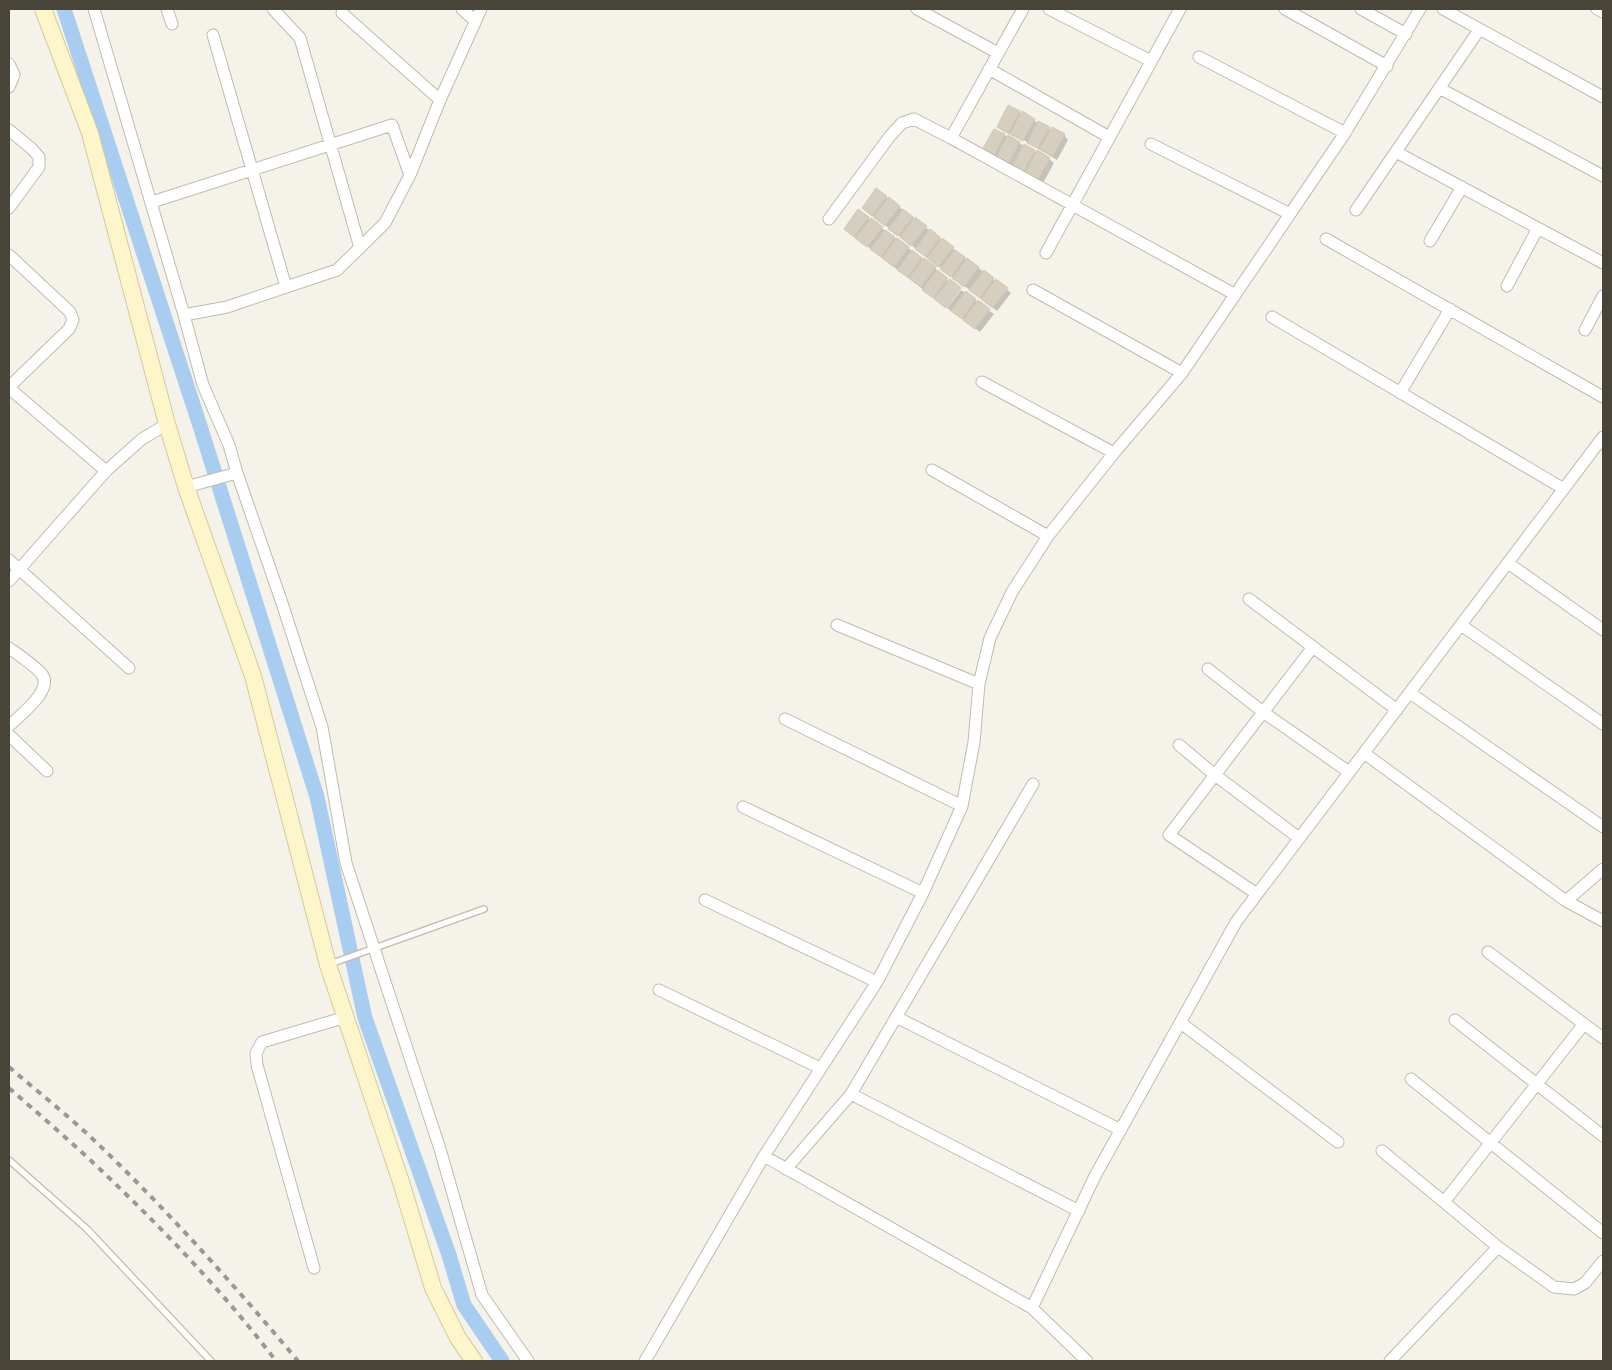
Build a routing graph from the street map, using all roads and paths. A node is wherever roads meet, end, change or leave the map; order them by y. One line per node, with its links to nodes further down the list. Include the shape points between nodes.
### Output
1 (44, 9): 71 (street, via 99,161)
2 (94, 9): 44 (street)
3 (167, 9): 19 (street)
4 (273, 9): 37 (street, via 300,38)
5 (462, 9): 18 (street)
6 (481, 9): 18 (street)
7 (918, 9): 23 (street)
8 (1023, 9): 23 (street)
9 (1049, 9): 25 (street)
10 (1180, 9): 25 (street)
11 (1285, 9): 27 (street)
12 (1361, 9): 21 (street)
13 (1597, 9): 16 (street)
14 (1416, 10): 21 (street)
15 (1447, 10): 20 (street)
16 (1603, 12)
17 (342, 13): 32 (street)
18 (475, 21): 32 (street)
19 (172, 24)
20 (1479, 30): 30 (street); 31 (street)
21 (1406, 34): 27 (street)
22 (213, 35): 40 (street)
23 (998, 53): 28 (street)
24 (1199, 57): 34 (street)
25 (1151, 61): 35 (street)
26 (9, 64): 29 (street, via 14,75)
27 (1386, 66): 34 (street)
28 (989, 69): 35 (street); 36 (street)
29 (9, 87)
30 (1439, 88): 39 (street); 42 (street)
31 (1603, 97)
32 (440, 100): 41 (street)
33 (9, 130): 46 (street, via 39,157 39,166)
34 (1345, 133): 48 (street)
35 (1109, 137): 45 (street)
36 (952, 138): 45 (street); 49 (street, via 914,119 902,123)
37 (330, 144): 40 (street); 41 (street, via 392,125); 53 (street)
38 (1151, 144): 48 (street)
39 (1396, 152): 43 (street); 47 (street)
40 (252, 170): 44 (street); 58 (street)
41 (410, 176): 53 (street, via 385,223)
42 (1603, 176)
43 (1462, 187): 50 (street); 52 (street)
44 (152, 202): 63 (street)
45 (1072, 205): 54 (street); 60 (street)
46 (10, 206)
47 (1356, 210)
48 (1290, 214): 60 (street)
49 (829, 219)
50 (1538, 228): 56 (street); 57 (street)
51 (1326, 238): 62 (street)
52 (1430, 241)
53 (360, 248): 58 (street, via 337,270)
54 (1046, 253)
55 (9, 255): 68 (street, via 70,312 73,320 69,329)
56 (1603, 263)
57 (1507, 286)
58 (286, 288): 63 (street, via 227,307)
59 (1033, 290): 66 (street)
60 (1234, 294): 66 (street)
61 (1603, 296): 65 (street)
62 (1450, 310): 69 (street); 70 (street)
63 (184, 315): 76 (street, via 203,385 229,445)
64 (1272, 317): 69 (street)
65 (1585, 330)
66 (1182, 373): 73 (street)
67 (982, 382): 73 (street)
68 (9, 387): 75 (street)
69 (1400, 393): 78 (street)
70 (1603, 397)
71 (161, 428): 75 (street, via 142,439); 77 (street)
72 (1603, 437): 78 (street)
73 (1114, 453): 79 (street)
74 (932, 470): 79 (street)
75 (106, 471): 82 (street)
76 (237, 473): 77 (street); 117 (street, via 322,727 346,863)
77 (192, 486): 119 (street, via 253,676)
78 (1564, 490): 81 (street)
79 (1048, 536): 92 (street, via 1012,592 990,638)
80 (9, 560): 82 (street)
81 (1508, 563): 86 (street); 87 (street)
82 (20, 569): 83 (street); 90 (street)
83 (9, 581)
84 (1249, 599): 88 (street)
85 (837, 625): 92 (street)
86 (1461, 625): 93 (street); 97 (street)
87 (1603, 630)
88 (1313, 647): 94 (street); 95 (street)
89 (9, 648): 98 (street, via 41,673 45,682 43,692)
90 (130, 668)
91 (1208, 669): 95 (street)
92 (979, 684): 106 (street, via 974,742)
93 (1410, 692): 94 (street); 108 (street)
94 (1397, 710): 101 (street)
95 (1263, 712): 103 (street); 104 (street)
96 (785, 719): 106 (street)
97 (1603, 724)
98 (9, 726)
99 (9, 735): 102 (street)
100 (1179, 745): 104 (street)
101 (1364, 753): 103 (street); 114 (street)
102 (47, 771)
103 (1349, 772): 109 (street)
104 (1215, 775): 109 (street); 112 (street, via 1169,835)
105 (1033, 784): 123 (street)
106 (962, 806): 111 (street)
107 (743, 807): 111 (street)
108 (1603, 827)
109 (1300, 838): 112 (street)
110 (1603, 869): 114 (street)
111 (923, 893): 120 (street)
112 (1257, 894): 125 (street, via 1236,922)
113 (705, 900): 120 (street)
114 (1566, 901): 116 (street)
115 (484, 909): 117 (lane)
116 (1603, 921)
117 (374, 949): 119 (lane); 148 (street, via 440,1149 482,1295)
118 (1488, 952): 126 (street)
119 (333, 963): 122 (street)
120 (878, 982): 128 (street)
121 (659, 990): 128 (street)
122 (346, 1017): 144 (street, via 262,1042 256,1053); 147 (street, via 433,1288 458,1338)
123 (896, 1017): 131 (street); 132 (street)
124 (1455, 1020): 130 (street)
125 (1181, 1023): 132 (street); 134 (street)
126 (1584, 1024): 127 (street); 130 (street)
127 (1603, 1038)
128 (820, 1068): 138 (street)
129 (1411, 1079): 135 (street)
130 (1537, 1084): 133 (street); 135 (street)
131 (851, 1094): 138 (street); 140 (street)
132 (1121, 1130): 140 (street)
133 (1603, 1136)
134 (1338, 1142)
135 (1491, 1142): 139 (street); 141 (street)
136 (1382, 1151): 139 (street)
137 (9, 1160): 146 (lane, via 87,1229)
138 (775, 1163): 145 (street); 149 (street)
139 (1444, 1202): 142 (street)
140 (1078, 1211): 145 (street)
141 (1603, 1233)
142 (1498, 1248): 143 (street, via 1554,1287 1574,1289 1585,1283); 151 (street)
143 (1603, 1261)
144 (314, 1268)
145 (1032, 1308): 150 (street)
146 (210, 1361)
147 (474, 1361)
148 (528, 1361)
149 (645, 1361)
150 (1087, 1361)
151 (1390, 1361)

